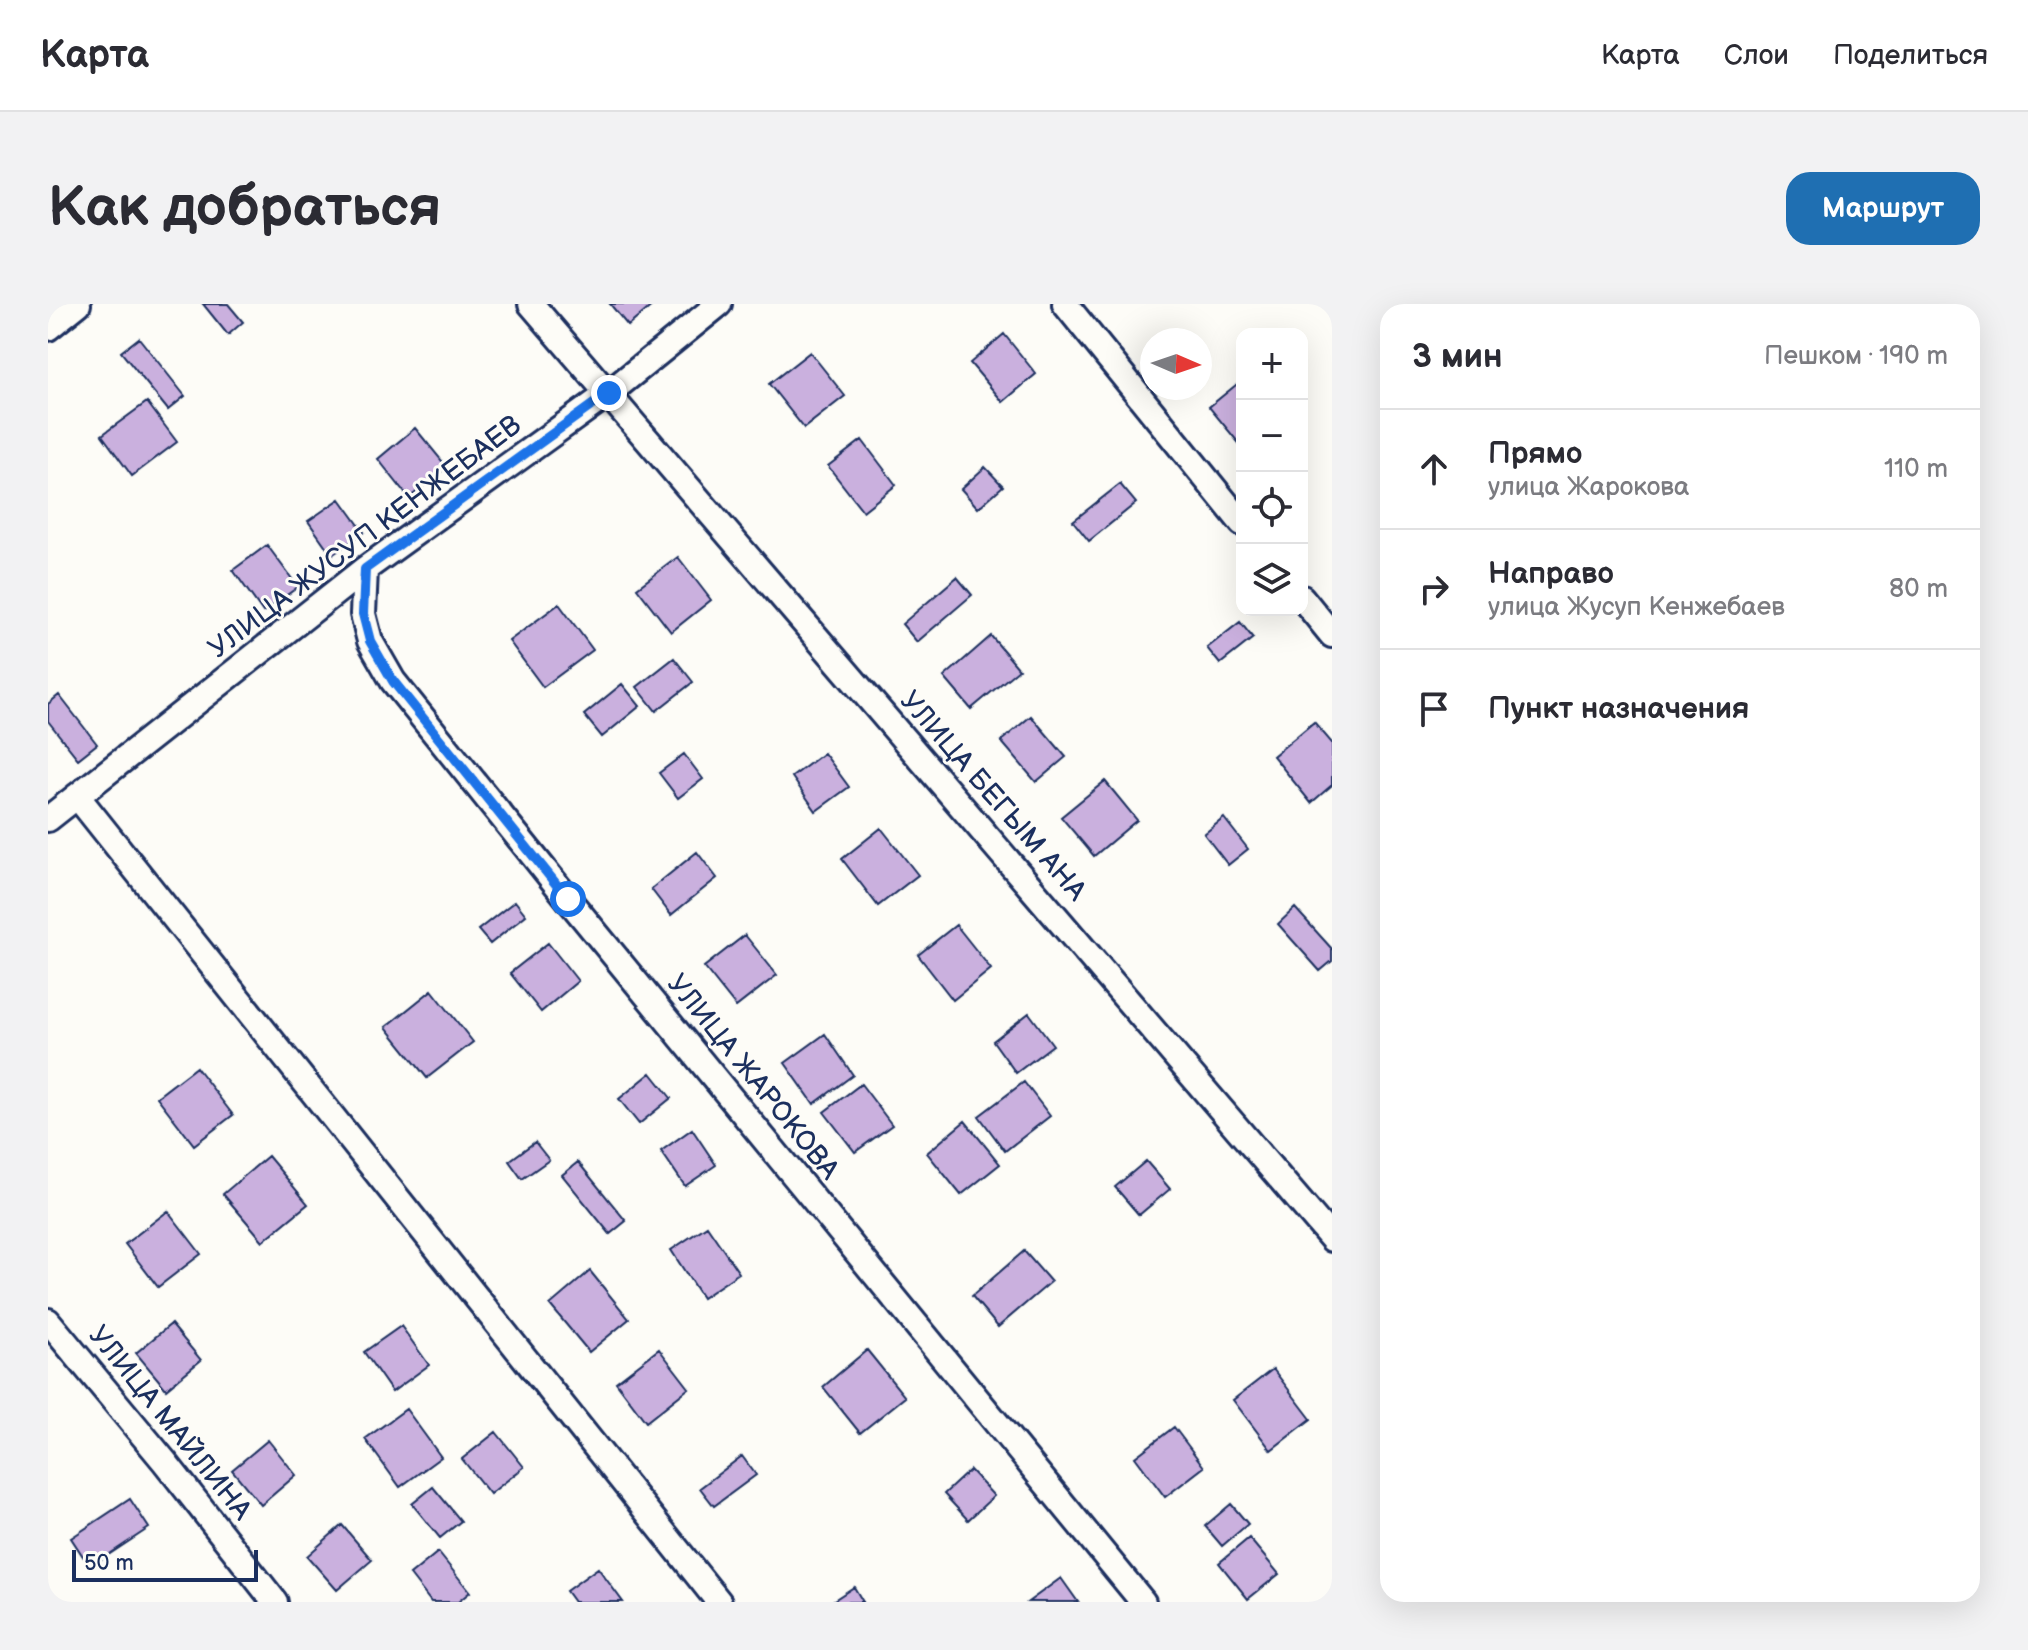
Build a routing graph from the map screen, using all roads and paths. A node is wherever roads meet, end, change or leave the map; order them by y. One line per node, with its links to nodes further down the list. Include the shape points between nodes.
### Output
1 (78, 304): 5 (street)
2 (531, 304): 6 (street, УЛИЦА БЕГЫМ АНА)
3 (719, 304): 6 (street, УЛИЦА ЖУСУП КЕНЖЕБАЕВ)
4 (1065, 304): 7 (street)
5 (48, 328)
6 (609, 393): 8 (street, УЛИЦА ЖУСУП КЕНЖЕБАЕВ); 13 (street, УЛИЦА БЕГЫМ АНА)
7 (1236, 516)
8 (365, 569): 11 (street, УЛИЦА ЖУСУП КЕНЖЕБАЕВ); 17 (street, УЛИЦА ЖАРОКОВА, via 363,614 370,641 393,681)
9 (1308, 605): 10 (street)
10 (1332, 635)
11 (77, 796): 12 (street, УЛИЦА ЖУСУП КЕНЖЕБАЕВ); 15 (street)
12 (48, 819)
13 (1332, 1239)
14 (48, 1321): 16 (street, УЛИЦА МАЙЛИНА)
15 (709, 1599)
16 (275, 1602)
17 (1143, 1602)

